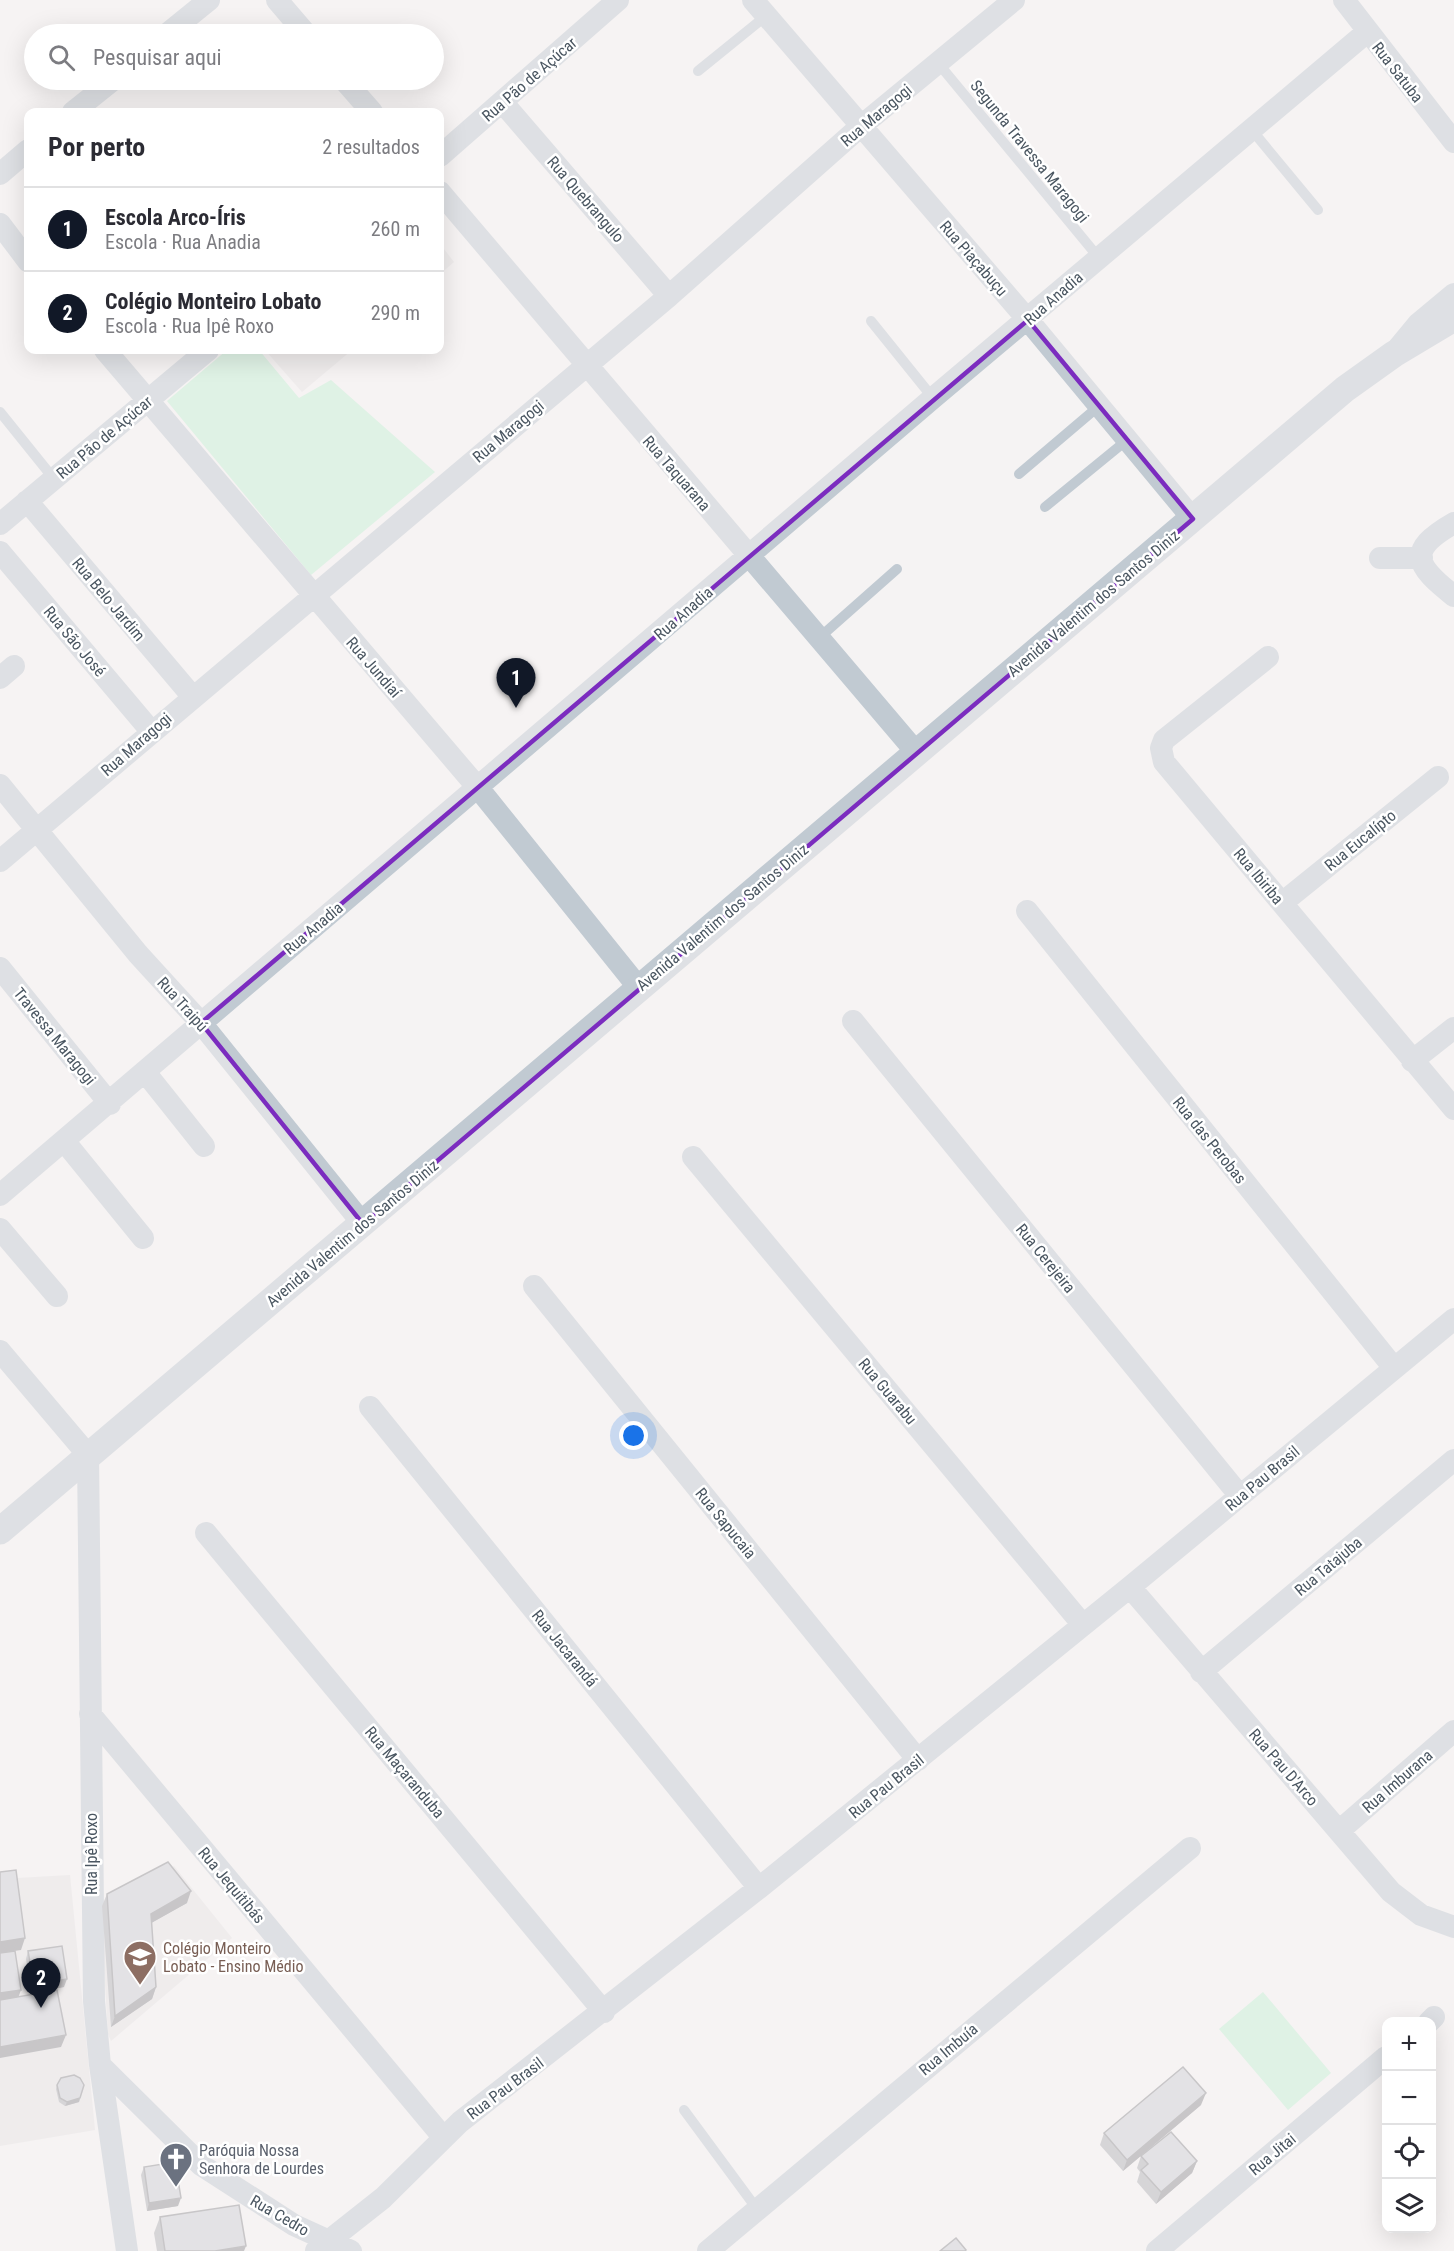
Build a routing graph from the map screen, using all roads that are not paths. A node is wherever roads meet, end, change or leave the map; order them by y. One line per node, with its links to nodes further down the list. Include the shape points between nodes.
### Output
1 (209, 0): 7 (street)
2 (277, 0): 8 (street)
3 (618, 0): 14 (street, Rua Pão de Açúcar)
4 (1014, 0): 10 (street, Rua Maragogi)
5 (1344, 0): 9 (street, Rua Satuba)
6 (759, 8): 11 (lane); 17 (street, Rua Piaçabuçu)
7 (179, 24)
8 (297, 24)
9 (1367, 32): 18 (street, Rua Anadia); 19 (street, Rua Satuba)
10 (938, 63): 17 (street, Rua Maragogi); 27 (lane, Segunda Travessa Maragogi)
11 (698, 71)
12 (100, 90): 15 (street)
13 (353, 90): 16 (street)
14 (503, 103): 21 (street, Rua Pão de Açúcar); 29 (street, Rua Quebrangulo)
15 (78, 108)
16 (368, 108)
17 (861, 127): 29 (street, Rua Maragogi); 31 (street, Rua Piaçabuçu)
18 (1251, 129): 24 (lane); 27 (street, Rua Anadia)
19 (1454, 142)
20 (24, 153): 22 (street)
21 (444, 153)
22 (0, 174)
23 (444, 197): 36 (street, Rua Taquarana)
24 (1318, 210)
25 (0, 224): 26 (street)
26 (24, 256)
27 (1100, 259): 31 (street, Rua Anadia)
28 (1454, 294): 35 (street, via 1418,324)
29 (669, 296): 36 (street, Rua Maragogi)
30 (1454, 318): 35 (street, Avenida Valentim dos Santos Diniz)
31 (1028, 320): 37 (street, Rua Anadia); 39 (street, Rua Piaçabuçu)
32 (871, 321): 37 (lane)
33 (108, 354): 38 (street, Rua Jundiaí)
34 (203, 354): 38 (street, Rua Pão de Açúcar)
35 (1394, 354): 46 (street, Avenida Valentim dos Santos Diniz, via 1345,389)
36 (586, 366): 50 (street, Rua Taquarana); 54 (street, Rua Maragogi)
37 (933, 398): 50 (street, Rua Anadia)
38 (147, 401): 43 (street, Rua Pão de Açúcar); 54 (street, Rua Jundiaí)
39 (1099, 406): 41 (street, Rua Piaçabuçu); 42 (lane)
40 (0, 412): 43 (lane)
41 (1127, 440): 45 (lane); 46 (street, Rua Piaçabuçu)
42 (1019, 474)
43 (54, 479): 44 (street, Rua Pão de Açúcar)
44 (27, 501): 48 (street, Rua Pão de Açúcar); 58 (street, Rua Belo Jardim)
45 (1045, 507)
46 (1193, 519): 60 (street, Avenida Valentim dos Santos Diniz)
47 (1454, 523): 52 (street, via 1434,535 1424,546)
48 (0, 524)
49 (0, 552): 59 (street, Rua São José)
50 (748, 556): 56 (street, Rua Taquarana); 63 (street, Rua Anadia)
51 (1380, 558): 52 (street)
52 (1422, 558): 55 (street, via 1428,575)
53 (897, 569): 56 (lane)
54 (312, 595): 58 (street, Rua Maragogi); 63 (street, Rua Jundiaí)
55 (1454, 596)
56 (819, 638): 60 (street, Rua Taquarana)
57 (1268, 657): 66 (street, Rua Ibiriba, via 1164,740 1161,748 1164,762)
58 (192, 696): 59 (street, Rua Maragogi)
59 (151, 731): 64 (street, Rua Maragogi)
60 (916, 752): 69 (street, Avenida Valentim dos Santos Diniz)
61 (1438, 777): 66 (street, Rua Eucalípto)
62 (0, 785): 64 (street, Rua Traipú)
63 (478, 789): 69 (street, Rua Jundiaí); 71 (street, Rua Anadia)
64 (37, 829): 65 (street, Rua Maragogi); 71 (street, Rua Traipú, via 138,954)
65 (0, 861)
66 (1282, 903): 73 (street, Rua Ibiriba)
67 (1027, 911): 88 (street, Rua das Perobas)
68 (0, 968): 75 (street, Travessa Maragogi)
69 (639, 988): 81 (street, Avenida Valentim dos Santos Diniz)
70 (853, 1021): 92 (street, Rua Cerejeira)
71 (201, 1023): 74 (street, Rua Anadia); 81 (street, Rua Traipú)
72 (1454, 1028): 73 (street)
73 (1412, 1061): 76 (street, Rua Ibiriba)
74 (145, 1072): 75 (street, Rua Anadia); 78 (street)
75 (110, 1104): 77 (street, Rua Anadia)
76 (1454, 1109)
77 (65, 1142): 80 (street, Rua Anadia); 83 (street)
78 (204, 1146)
79 (693, 1157): 96 (street, Rua Guarabu)
80 (0, 1195)
81 (363, 1224): 90 (street, Avenida Valentim dos Santos Diniz)
82 (0, 1229): 85 (street)
83 (142, 1238)
84 (534, 1286): 102 (street, Rua Sapucaia)
85 (57, 1296)
86 (1454, 1319): 88 (street, Rua Pau Brasil)
87 (0, 1351): 90 (street)
88 (1394, 1368): 92 (street, Rua Pau Brasil)
89 (370, 1407): 105 (street, Rua Jacarandá)
90 (88, 1455): 93 (street, Avenida Valentim dos Santos Diniz); 98 (street, Rua Ipê Roxo)
91 (1454, 1460): 97 (street, Rua Tatajuba)
92 (1240, 1496): 95 (street, Rua Pau Brasil)
93 (0, 1531)
94 (206, 1533): 107 (street, Rua Maçaranduba)
95 (1130, 1587): 96 (street, Rua Pau Brasil); 97 (street, Rua Pau D'Arco)
96 (1083, 1625): 102 (street, Rua Pau Brasil)
97 (1202, 1671): 103 (street, Rua Pau D'Arco)
98 (90, 1714): 100 (street, Rua Jequitibás); 101 (street, Rua Ipê Roxo)
99 (1454, 1731): 103 (street, Rua Imburana)
100 (113, 1742): 101 (street); 111 (street, Rua Jequitibás)
101 (90, 1744): 109 (street, Rua Ipê Roxo, via 91,1911)
102 (918, 1760): 105 (street, Rua Pau Brasil)
103 (1340, 1831): 106 (street, Rua Pau D'Arco, via 1391,1893 1421,1915)
104 (1190, 1848): 112 (street, Rua Imbuía)
105 (759, 1888): 107 (street, Rua Pau Brasil)
106 (1454, 1927)
107 (604, 2012): 111 (street, Rua Pau Brasil)
108 (1382, 2060): 117 (street, Rua Jitai)
109 (100, 2065): 113 (street, Rua Cedro, via 201,2164); 114 (street, Rua Ipê Roxo)
110 (684, 2110): 112 (lane)
111 (443, 2137): 113 (street, Rua Pau Brasil, via 383,2198)
112 (757, 2209): 116 (street, Rua Imbuía)
113 (322, 2246): 115 (street, Rua Cedro)
114 (127, 2251)
115 (351, 2251)
116 (708, 2251)
117 (1157, 2251)

